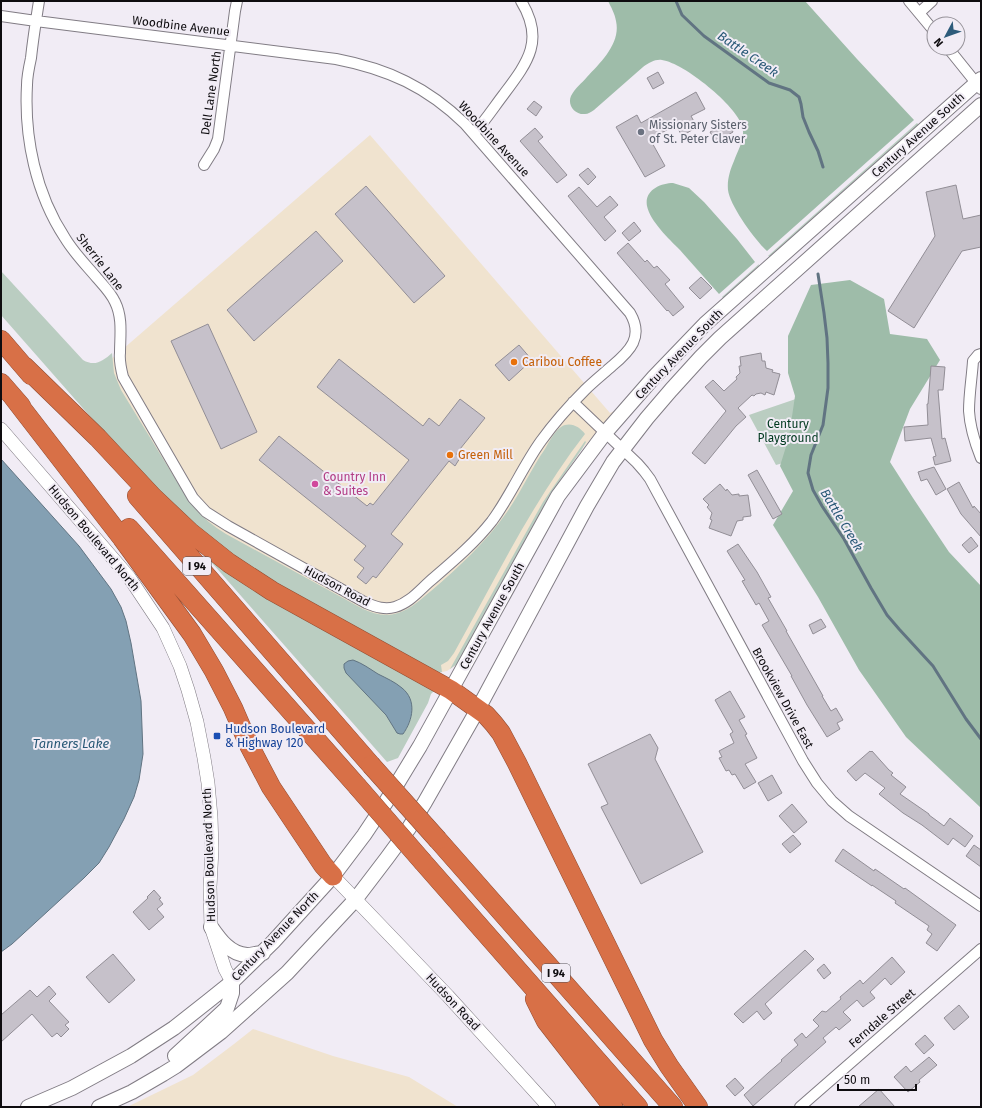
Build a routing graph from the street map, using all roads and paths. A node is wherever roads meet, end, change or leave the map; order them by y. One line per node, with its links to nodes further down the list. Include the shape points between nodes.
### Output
1 (39, 1): 8 (street, Sherrie Lane)
2 (237, 1): 10 (street, Dell Lane North)
3 (521, 1): 14 (street, via 532,25 532,47 521,72)
4 (909, 1): 6 (street)
5 (932, 1): 6 (street)
6 (919, 13): 9 (street)
7 (1, 16): 8 (street, Woodbine Avenue)
8 (36, 21): 10 (street, Woodbine Avenue); 17 (street, Sherrie Lane, via 27,84 27,113 28,134 37,177 64,237 116,303 120,318)
9 (926, 21)
10 (230, 46): 14 (street, Woodbine Avenue, via 336,59 378,70 404,80 431,96); 15 (street, Dell Lane North, via 218,139)
11 (955, 56): 12 (street)
12 (979, 84): 23 (main road, Century Avenue South, via 705,324)
13 (981, 105): 24 (main road, Century Avenue South, via 720,338 646,418)
14 (474, 133): 21 (street, Woodbine Avenue, via 634,319 636,334 630,348)
15 (204, 164)
16 (1, 340): 19 (highway, I 94)
17 (120, 353): 21 (street, Hudson Road, via 123,377 194,498 206,512 366,603 383,608 406,601 454,561 481,534 493,520 540,442)
18 (980, 354): 25 (street, via 973,361 969,411 975,443)
19 (24, 366): 26 (highway, via 98,438 153,497 190,532 229,563 272,590); 42 (highway, I 94, bridge)
20 (7, 390): 28 (highway, via 122,538 192,634 214,671 248,744 272,787 323,865); 34 (highway, I 94, bridge)
21 (573, 402): 23 (street)
22 (1, 429): 31 (street, Hudson Boulevard North, via 129,577 163,628 180,666 197,722 208,783 212,849)
23 (605, 433): 24 (street); 26 (main road, Century Avenue South, via 558,496)
24 (622, 449): 27 (main road, Century Avenue South, via 590,502); 30 (street, Brookview Drive East, via 641,467 650,480 817,783 849,816)
25 (981, 458)
26 (451, 690): 27 (highway); 28 (main road, Century Avenue North, via 386,802)
27 (478, 709): 29 (main road, via 409,828); 43 (highway, via 504,738 645,1024)
28 (333, 876): 29 (street, Hudson Road); 33 (main road, Century Avenue North)
29 (355, 900): 36 (main road, via 287,973 228,1026 176,1066); 39 (street, Hudson Road)
30 (981, 906)
31 (211, 927): 33 (main road, via 221,941 236,952 247,955); 35 (street, Hudson Boulevard North)
32 (981, 949): 44 (street, Ferndale Street)
33 (263, 953): 35 (main road, Century Avenue North)
34 (521, 973): 40 (highway, via 546,1021); 41 (highway, I 94)
35 (232, 982): 36 (main road, via 228,1008); 37 (main road, Century Avenue North, via 174,1028 131,1056 72,1088)
36 (132, 1092): 38 (main road)
37 (28, 1107)
38 (99, 1107)
39 (550, 1107)
40 (613, 1107)
41 (638, 1107)
42 (673, 1107)
43 (698, 1107)
44 (800, 1107)

